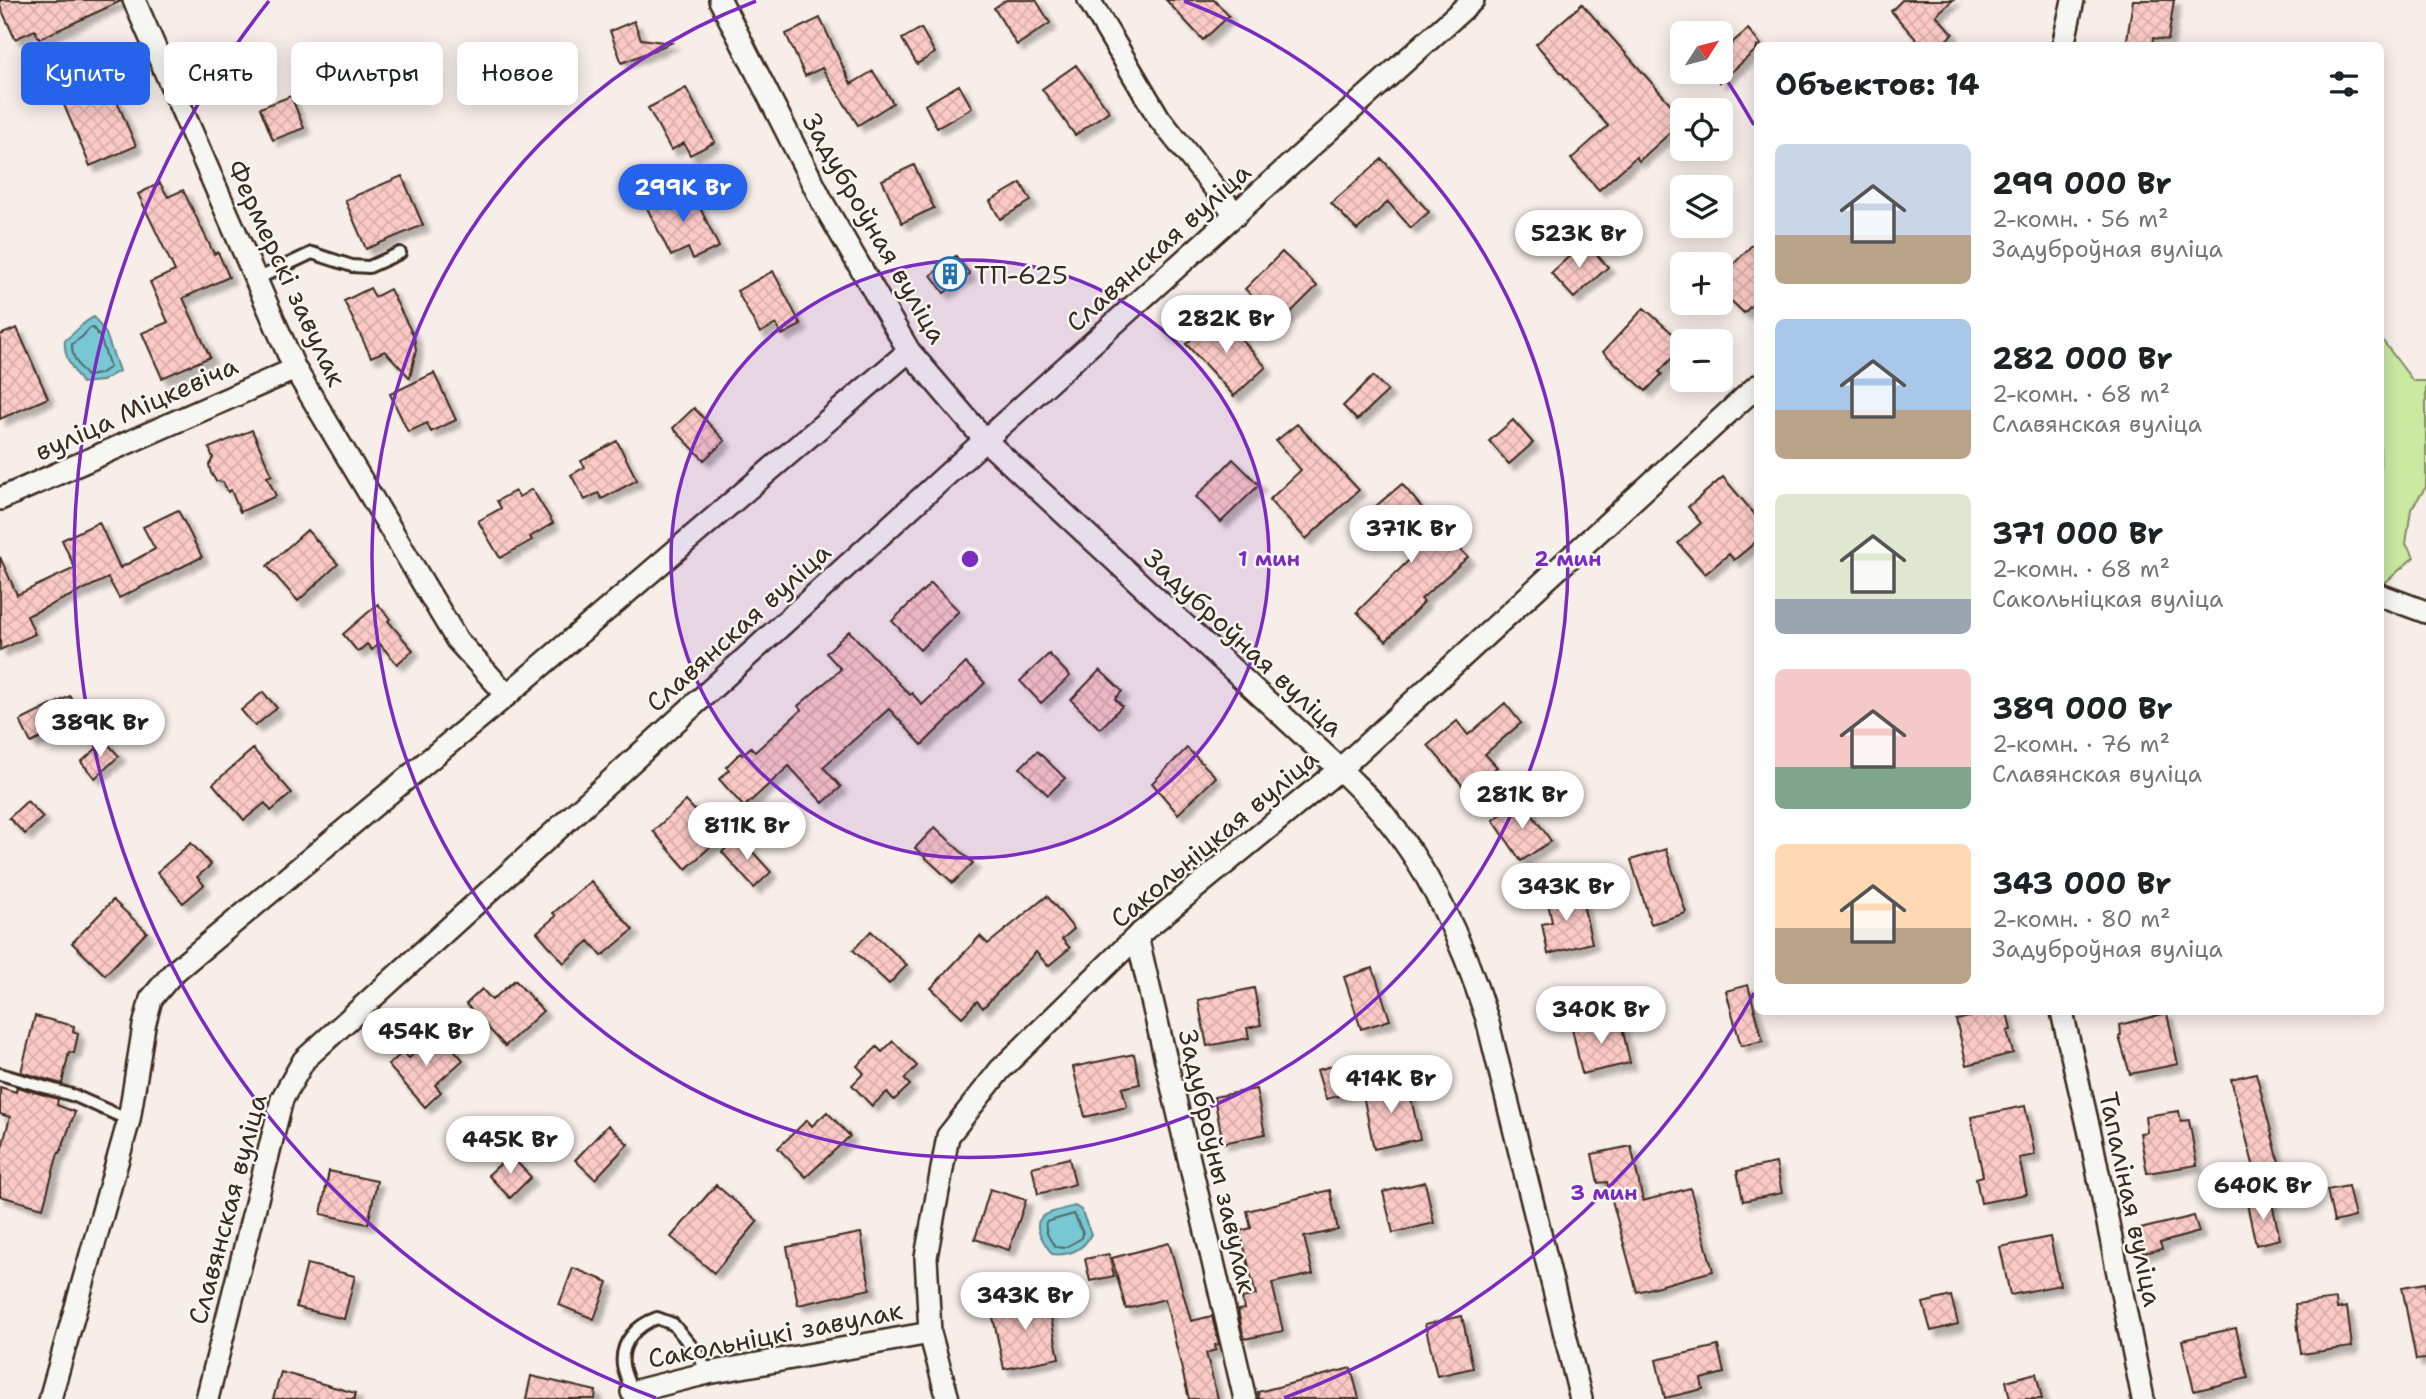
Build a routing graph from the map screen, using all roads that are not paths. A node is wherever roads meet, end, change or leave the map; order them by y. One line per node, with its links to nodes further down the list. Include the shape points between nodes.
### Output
1 (134, 0): 9 (street, Фермерскі завулак)
2 (720, 0): 10 (street, Задуброўная вуліца, via 824,205)
3 (1089, 0): 7 (street, via 1159,118)
4 (1473, 0): 7 (street, Славянская вуліца)
5 (2073, 0): 6 (street)
6 (2064, 42)
7 (1236, 215): 13 (street, Славянская вуліца)
8 (400, 253): 9 (lane, via 369,267 312,253)
9 (257, 279): 11 (street, Фермерскі завулак)
10 (909, 351): 13 (street, Задуброўная вуліца); 17 (street)
11 (295, 369): 14 (street, вуліца Міцкевіча); 17 (street, Фермерскі завулак, via 457,640)
12 (1754, 389): 18 (street, Сакольніцкая вуліца)
13 (985, 440): 18 (street, Задуброўная вуліца); 27 (street, Славянская вуліца, via 304,1060 282,1099)
14 (0, 499)
15 (2384, 596): 16 (street)
16 (2426, 612)
17 (507, 695): 22 (street, via 173,973 151,999)
18 (1340, 769): 19 (street, Сакольніцкая вуліца); 30 (street, Задуброўная вуліца, via 1381,811 1403,842 1447,916 1472,972)
19 (1137, 936): 23 (street, Сакольніцкая вуліца, via 1000,1070 948,1136 926,1257); 29 (street, Задуброўны завулак)
20 (2063, 1015): 31 (street, Тапаліная вуліца)
21 (0, 1074): 22 (lane, via 75,1097)
22 (129, 1120): 26 (street)
23 (930, 1333): 24 (street, Сакольніцкі завулак); 28 (street, Сакольніцкая вуліца)
24 (708, 1373): 25 (street, Сакольніцкі завулак); 25 (lane, via 673,1324 657,1318 645,1322 626,1341 623,1363)
25 (632, 1392)
26 (50, 1399)
27 (207, 1399)
28 (948, 1399)
29 (1245, 1399)
30 (1581, 1399)
31 (2143, 1399)

